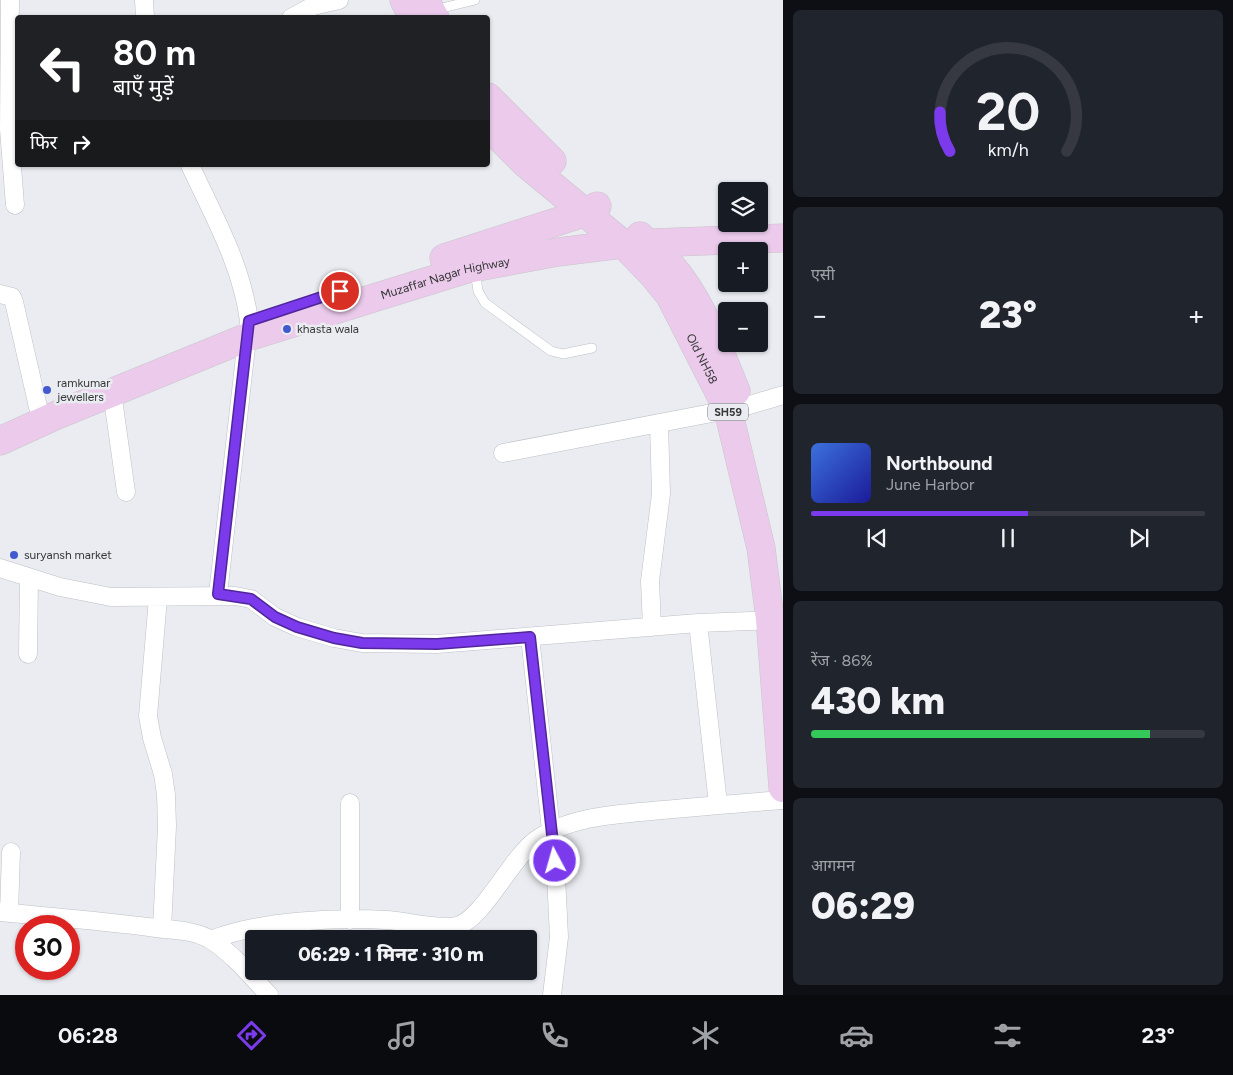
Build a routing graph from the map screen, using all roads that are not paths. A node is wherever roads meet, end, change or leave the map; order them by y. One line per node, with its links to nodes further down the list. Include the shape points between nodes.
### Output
1 (8, 0): 6 (street); 13 (street, via 8,129)
2 (144, 0): 8 (street)
3 (339, 0): 9 (street, via 313,6)
4 (404, 0): 7 (main road)
5 (475, 0): 7 (lane)
6 (0, 4)
7 (426, 11)
8 (145, 15)
9 (296, 15)
10 (490, 99): 14 (main road, Old NH58 / SH59)
11 (490, 128): 14 (main road, Old NH58 / SH59, via 525,163)
12 (191, 167): 19 (street, via 239,272 246,297)
13 (15, 205)
14 (593, 208): 16 (main road, Old NH58 / SH59); 19 (main road, Muzaffar Nagar Highway)
15 (783, 238): 16 (main road, Muzaffar Nagar Highway)
16 (635, 244): 17 (main road, Muzaffar Nagar Highway, via 558,252); 24 (main road, Old NH58 / SH59, via 668,262 686,286 721,355)
17 (474, 267): 19 (main road, Muzaffar Nagar Highway); 20 (lane, via 478,291 485,303 551,351 563,354)
18 (0, 294): 23 (street, via 12,297 14,302)
19 (248, 329): 21 (main road, Muzaffar Nagar Highway); 23 (main road, Muzaffar Nagar Highway); 32 (street)
20 (592, 348)
21 (112, 392): 27 (main road, Muzaffar Nagar Highway); 29 (street)
22 (783, 394): 24 (street)
23 (38, 407): 26 (main road, Muzaffar Nagar Highway)
24 (735, 408): 25 (street); 33 (main road, Old NH58 / SH59, via 765,486 779,554); 35 (main road, Old NH58 / SH59)
25 (659, 423): 28 (street); 37 (street, via 661,494 650,581)
26 (0, 424)
27 (0, 441)
28 (502, 453)
29 (126, 492)
30 (0, 568): 31 (street)
31 (29, 577): 34 (street, via 85,594); 39 (street)
32 (218, 594): 34 (street); 38 (street, via 251,599 275,617 297,627 362,643 437,644)
33 (783, 594)
34 (158, 598): 48 (street, via 148,716 166,795)
35 (777, 620): 36 (street); 40 (main road, Old NH58 / SH59)
36 (698, 623): 37 (street); 43 (street)
37 (652, 627): 38 (street)
38 (530, 637): 44 (street)
39 (28, 654)
40 (783, 788)
41 (783, 800): 43 (street)
42 (350, 803): 47 (street)
43 (718, 804): 44 (street, via 610,815)
44 (551, 831): 47 (street, via 523,852 476,913 459,925 448,927); 55 (street, via 559,937)
45 (11, 852): 46 (street)
46 (5, 913): 48 (street)
47 (350, 920): 49 (street, via 252,928)
48 (162, 929): 49 (street, via 187,932)
49 (211, 940): 50 (street)
50 (245, 971)
51 (252, 980): 53 (street)
52 (255, 980): 54 (street)
53 (251, 995)
54 (269, 995)
55 (552, 995)

